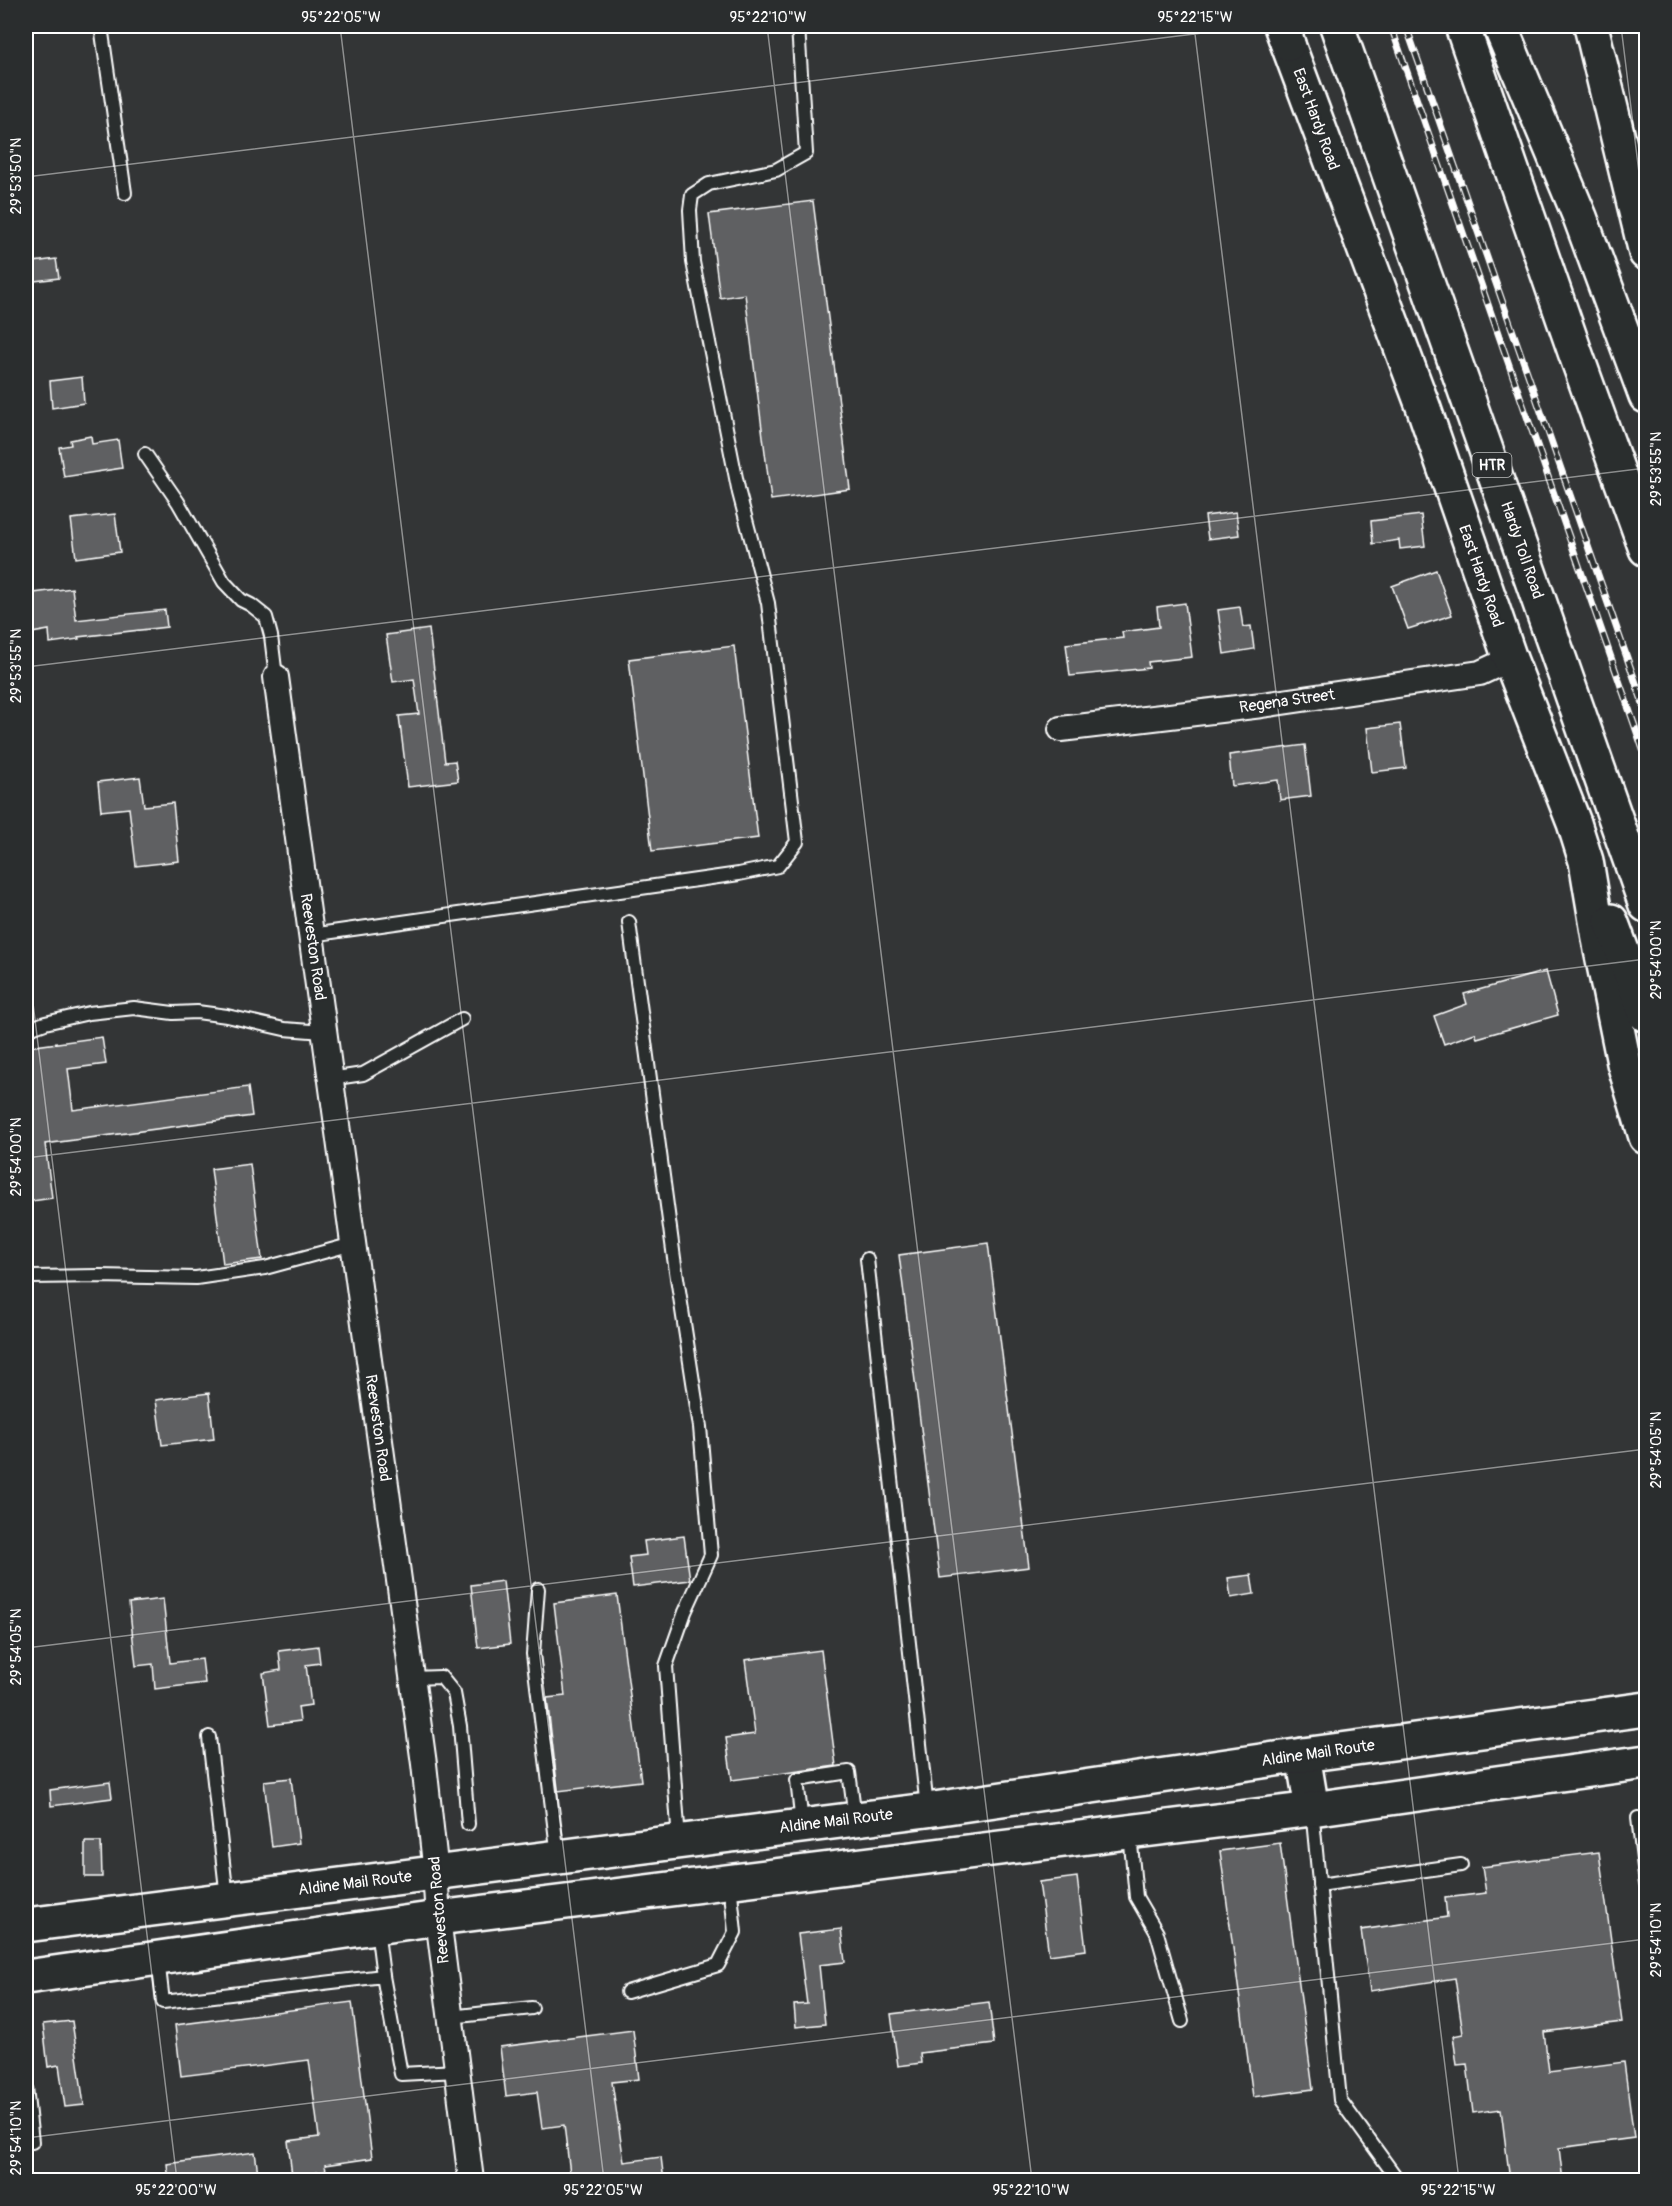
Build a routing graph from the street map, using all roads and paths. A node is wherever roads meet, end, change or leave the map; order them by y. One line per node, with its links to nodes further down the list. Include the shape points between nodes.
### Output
1 (101, 26): 8 (lane)
2 (798, 26): 19 (lane, via 806,153 776,170 709,184 692,195 690,210 693,262 739,492 768,603 797,842 778,866 739,874)
3 (1337, 26): 17 (main road, Hardy Toll Road / HTR)
4 (1462, 26): 12 (main road)
5 (1500, 26): 10 (main road, via 1580,217)
6 (1591, 26): 9 (main road)
7 (1283, 32): 13 (main road, East Hardy Road, via 1424,408)
8 (125, 193)
9 (1647, 253)
10 (1647, 396)
11 (145, 454): 14 (lane, via 224,582 266,617)
12 (1647, 549)
13 (1510, 659): 15 (street, Regena Street, via 1468,675); 16 (main road, East Hardy Road)
14 (276, 677): 19 (street, Reeveston Road)
15 (1060, 729)
16 (1587, 861): 20 (main road); 25 (main road, East Hardy Road, via 1624,1063)
17 (1647, 905)
18 (629, 922): 42 (lane, via 700,1427 711,1555 666,1666)
19 (311, 935): 23 (street, Reeveston Road)
20 (1647, 1015)
21 (462, 1019): 24 (lane, via 363,1074)
22 (26, 1030): 23 (lane, via 89,1013 134,1008 197,1012 284,1029)
23 (324, 1032): 24 (street, Reeveston Road)
24 (330, 1079): 26 (street, Reeveston Road)
25 (1647, 1137)
26 (353, 1244): 28 (lane, via 265,1268 196,1278); 30 (street, Reeveston Road)
27 (867, 1259): 36 (lane)
28 (32, 1277)
29 (538, 1589): 43 (lane, via 533,1654)
30 (412, 1678): 39 (lane, via 441,1677 454,1693); 46 (street, Reeveston Road)
31 (1647, 1709): 33 (main road, Aldine Mail Route)
32 (209, 1737): 50 (lane)
33 (1303, 1755): 35 (main road); 36 (main road, Aldine Mail Route)
34 (1647, 1762): 35 (main road)
35 (1312, 1809): 41 (main road); 49 (lane)
36 (927, 1810): 37 (main road, Aldine Mail Route); 44 (main road)
37 (855, 1818): 40 (main road, Aldine Mail Route); 40 (lane, via 849,1772 797,1780)
38 (1638, 1818): 48 (lane)
39 (468, 1824)
40 (802, 1824): 42 (main road, Aldine Mail Route)
41 (1130, 1832): 44 (main road); 60 (lane, via 1136,1897 1157,1933)
42 (679, 1841): 43 (main road, Aldine Mail Route)
43 (558, 1857): 46 (main road, Aldine Mail Route)
44 (932, 1857): 47 (main road)
45 (1461, 1865): 49 (lane)
46 (435, 1873): 50 (main road, Aldine Mail Route); 51 (street, Reeveston Road)
47 (730, 1882): 51 (main road); 57 (lane, via 735,1932 718,1965)
48 (1647, 1884)
49 (1319, 1885): 66 (lane, via 1340,2100)
50 (227, 1899): 52 (main road, Aldine Mail Route)
51 (438, 1918): 53 (main road); 59 (street, Reeveston Road)
52 (26, 1925)
53 (377, 1927): 54 (main road); 55 (lane)
54 (158, 1958): 55 (lane, via 163,2002); 56 (main road)
55 (383, 1976): 61 (lane, via 401,2074)
56 (26, 1977)
57 (627, 1992)
58 (532, 2008): 59 (lane)
59 (450, 2017): 61 (street, Reeveston Road)
60 (1182, 2021)
61 (457, 2071): 65 (street, Reeveston Road)
62 (26, 2087): 63 (lane)
63 (26, 2103): 64 (lane)
64 (32, 2142)
65 (471, 2181)
66 (1398, 2181)

